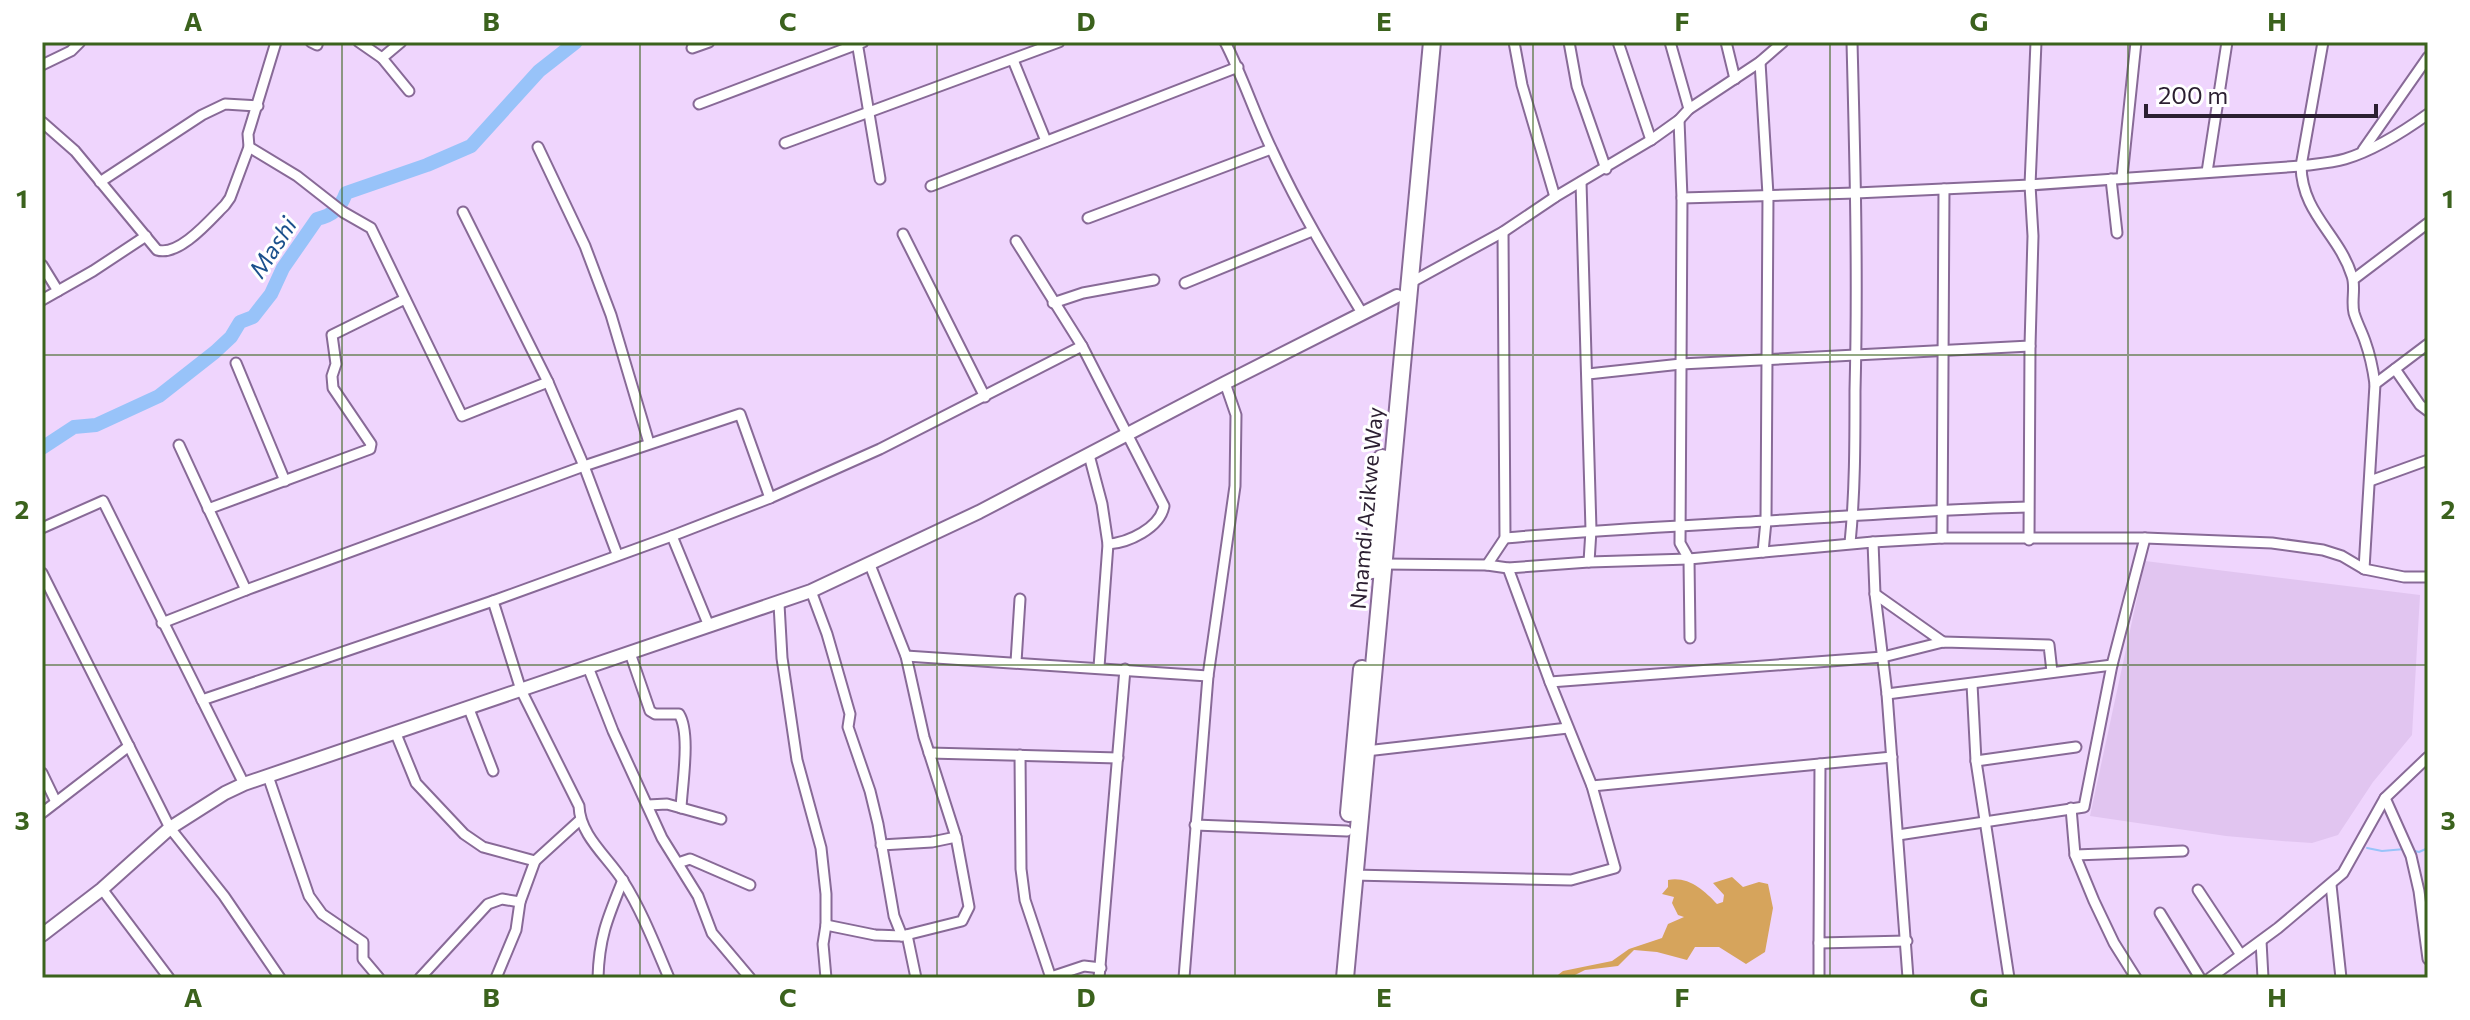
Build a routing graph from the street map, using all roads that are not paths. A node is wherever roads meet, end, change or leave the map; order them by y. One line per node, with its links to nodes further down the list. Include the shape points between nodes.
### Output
1 (80, 42): 29 (street)
2 (276, 42): 34 (street)
3 (311, 42): 4 (street)
4 (318, 42)
5 (359, 42): 26 (street)
6 (401, 42): 26 (street)
7 (709, 42): 24 (street)
8 (1059, 42): 27 (street)
9 (1225, 42): 30 (street)
10 (1422, 42): 75 (highway, Nnamdi Azikwe Way)
11 (1432, 42): 75 (highway, Nnamdi Azikwe Way)
12 (1514, 42): 60 (street)
13 (1569, 42): 48 (street, via 1577,86)
14 (1618, 42): 40 (street)
15 (1670, 42): 35 (street)
16 (1726, 42): 31 (street)
17 (1783, 42): 28 (street)
18 (1852, 42): 58 (street)
19 (2036, 42): 55 (street)
20 (2136, 42): 50 (street)
21 (2227, 42): 49 (street)
22 (2323, 42): 47 (street)
23 (859, 43): 33 (street); 36 (street)
24 (692, 48)
25 (2428, 57): 46 (street)
26 (382, 58): 32 (street)
27 (1013, 60): 36 (street); 41 (street)
28 (1760, 62): 31 (street); 59 (street)
29 (42, 65)
30 (1238, 67): 41 (street); 45 (street)
31 (1735, 79): 35 (street)
32 (409, 91)
33 (699, 104)
34 (258, 106): 43 (street); 53 (street, via 225,104 202,115)
35 (1689, 109): 38 (street)
36 (868, 114): 42 (street); 51 (street)
37 (2428, 114): 46 (street)
38 (1679, 120): 40 (street); 61 (street)
39 (42, 122): 53 (street)
40 (1651, 140): 48 (street)
41 (1046, 141): 56 (street)
42 (785, 143)
43 (249, 147): 69 (street, via 225,205 185,243 162,252); 77 (street, via 371,228)
44 (538, 147): 97 (street, via 606,301)
45 (1271, 149): 63 (street); 65 (street)
46 (2361, 153): 47 (street)
47 (2301, 166): 49 (street); 72 (street, via 2306,197)
48 (1606, 169): 54 (street)
49 (2207, 172): 50 (street)
50 (2122, 177): 52 (street)
51 (880, 179)
52 (2111, 179): 55 (street); 67 (street)
53 (100, 182): 69 (street)
54 (1581, 182): 60 (street); 90 (street)
55 (2030, 185): 57 (street); 83 (street)
56 (931, 186)
57 (1944, 189): 58 (street); 84 (street)
58 (1856, 193): 59 (street); 85 (street)
59 (1768, 195): 61 (street); 86 (street)
60 (1555, 197): 66 (street)
61 (1682, 198): 88 (street)
62 (463, 212): 91 (street)
63 (1088, 218)
64 (2428, 223): 72 (street)
65 (1312, 231): 74 (street); 80 (street)
66 (1503, 232): 75 (street); 114 (street)
67 (2117, 233)
68 (903, 234): 94 (street)
69 (146, 236): 76 (street)
70 (1016, 241): 79 (street)
71 (42, 265): 76 (street)
72 (2354, 279): 93 (street, via 2354,312)
73 (1154, 280): 79 (street)
74 (1185, 283)
75 (1403, 290): 80 (street); 125 (highway, Nnamdi Azikwe Way); 186 (highway, Nnamdi Azikwe Way)
76 (58, 291): 78 (street)
77 (405, 299): 91 (street, via 462,416); 102 (street, via 332,335 333,388 370,449)
78 (42, 300)
79 (1053, 303): 82 (street)
80 (1362, 313): 92 (street)
81 (2428, 344): 89 (street)
82 (1082, 346): 94 (street); 96 (street)
83 (2030, 346): 84 (street); 105 (street)
84 (1943, 349): 85 (street); 107 (street)
85 (1856, 354): 86 (street); 108 (street)
86 (1767, 361): 88 (street); 109 (street)
87 (236, 363): 102 (street)
88 (1681, 364): 90 (street); 110 (street)
89 (2395, 369): 93 (street); 95 (street)
90 (1588, 374): 112 (street)
91 (548, 382): 101 (street)
92 (1225, 383): 96 (street); 151 (street, via 1236,415 1235,486)
93 (2375, 384): 103 (street)
94 (985, 397): 104 (street)
95 (2428, 411)
96 (1128, 435): 99 (street); 120 (street, via 1163,513 1140,534)
97 (649, 443): 101 (street); 104 (street, via 740,414)
98 (179, 445): 106 (street)
99 (1089, 455): 120 (street); 126 (street)
100 (2428, 460): 103 (street)
101 (584, 466): 122 (street); 132 (street)
102 (285, 481): 106 (street)
103 (2370, 481): 129 (street)
104 (770, 498): 113 (street)
105 (2028, 507): 107 (street); 117 (street)
106 (208, 509): 132 (street)
107 (1943, 509): 108 (street); 115 (street)
108 (1853, 514): 109 (street); 119 (street)
109 (1766, 521): 110 (street); 121 (street)
110 (1680, 524): 112 (street); 123 (street, via 1680,543)
111 (42, 528): 138 (street, via 103,501)
112 (1591, 530): 114 (street); 124 (street)
113 (672, 536): 122 (street); 139 (street)
114 (1505, 538): 127 (street)
115 (1942, 538): 117 (street); 118 (street)
116 (2145, 538): 117 (street); 129 (street, via 2323,550); 146 (street)
117 (2029, 540)
118 (1873, 542): 119 (street); 134 (street)
119 (1850, 543): 121 (street)
120 (1108, 544): 148 (street)
121 (1763, 552): 123 (street)
122 (617, 554): 136 (street)
123 (1689, 559): 124 (street); 140 (street)
124 (1589, 562): 128 (street)
125 (1382, 564): 127 (street); 162 (highway, Nnamdi Azikwe Way)
126 (870, 565): 133 (street); 143 (street)
127 (1487, 565): 128 (street)
128 (1508, 568): 152 (street)
129 (2364, 569): 131 (street)
130 (42, 573): 160 (street)
131 (2428, 577)
132 (246, 590): 138 (street)
133 (811, 591): 137 (street); 189 (street, via 842,684 848,727)
134 (1875, 594): 141 (street); 144 (street)
135 (1020, 599): 145 (street)
136 (493, 601): 154 (street); 156 (street)
137 (779, 604): 139 (street); 202 (street, via 797,760 821,848)
138 (162, 623): 156 (street)
139 (709, 626): 142 (street)
140 (1690, 638)
141 (1943, 642): 144 (street); 150 (street, via 2049,645)
142 (630, 653): 147 (street); 178 (street, via 650,711 683,717)
143 (906, 656): 145 (street); 163 (street)
144 (1883, 657): 152 (street); 155 (street)
145 (1016, 662): 148 (street)
146 (2112, 665): 150 (street); 179 (street, via 2084,807)
147 (588, 667): 154 (street); 177 (street)
148 (1099, 667): 149 (street)
149 (1125, 669): 151 (street); 167 (street)
150 (2052, 672): 153 (street)
151 (1208, 676): 184 (street)
152 (1550, 682): 158 (street)
153 (1972, 684): 155 (street); 168 (street)
154 (521, 690): 157 (street); 182 (street, via 579,806)
155 (1887, 694): 165 (street)
156 (202, 700): 173 (street)
157 (469, 709): 159 (street); 170 (street)
158 (1568, 728): 162 (street); 174 (street)
159 (396, 734): 172 (street); 192 (street, via 416,783 464,834 483,847)
160 (129, 746): 176 (street); 185 (street)
161 (2076, 747): 168 (street)
162 (1366, 751): 194 (highway, Nnamdi Azikwe Way)
163 (929, 753): 164 (street); 188 (street)
164 (1020, 755): 167 (street); 222 (street, via 1025,900)
165 (1892, 757): 169 (street); 187 (street)
166 (2428, 757): 175 (street)
167 (1118, 758): 210 (street)
168 (1976, 761): 183 (street)
169 (1820, 764): 174 (street); 207 (street)
170 (493, 771)
171 (42, 773): 176 (street)
172 (268, 776): 173 (street); 214 (street, via 309,896 322,914 363,942 363,959)
173 (244, 784): 185 (street)
174 (1592, 786): 194 (street, via 1615,868 1571,880)
175 (2385, 798): 197 (street); 209 (street, via 2411,856)
176 (56, 802): 180 (street)
177 (648, 805): 178 (street); 193 (street)
178 (681, 808): 181 (street)
179 (2071, 808): 183 (street); 191 (street)
180 (42, 813)
181 (721, 819)
182 (580, 820): 192 (street); 195 (street)
183 (1987, 823): 187 (street); 228 (street)
184 (1195, 825): 186 (street); 223 (street)
185 (170, 828): 198 (street); 213 (street)
186 (1347, 831): 224 (highway, Nnamdi Azikwe Way)
187 (1898, 835): 205 (street)
188 (956, 837): 189 (street); 204 (street, via 969,907 966,917)
189 (881, 845): 204 (street, via 894,916)
190 (2183, 851): 191 (street)
191 (2075, 855): 229 (street, via 2114,943)
192 (535, 861): 200 (street)
193 (678, 863): 196 (street, via 690,859); 219 (street, via 712,933)
194 (1353, 875): 225 (highway, Nnamdi Azikwe Way)
195 (623, 880): 217 (street, via 598,950); 218 (street)
196 (750, 885)
197 (2331, 885): 206 (street); 233 (street)
198 (102, 889): 203 (street); 211 (street)
199 (2198, 890): 208 (street)
200 (520, 902): 215 (street, via 502,899 488,904); 216 (street, via 516,930)
201 (2160, 913): 230 (street)
202 (826, 925): 204 (street); 220 (street)
203 (42, 935)
204 (904, 935): 221 (street)
205 (1907, 941): 207 (street); 227 (street)
206 (2261, 941): 208 (street); 232 (street)
207 (1819, 943): 226 (street)
208 (2241, 955): 231 (street)
209 (2428, 959)
210 (1100, 973): 222 (street, via 1084,966)
211 (167, 974): 212 (street)
212 (153, 978)
213 (280, 978)
214 (379, 978)
215 (420, 978)
216 (496, 978)
217 (598, 978)
218 (668, 978)
219 (750, 978)
220 (826, 978)
221 (916, 978)
222 (1051, 978)
223 (1184, 978)
224 (1334, 978)
225 (1345, 978)
226 (1819, 978)
227 (1908, 978)
228 (2009, 978)
229 (2136, 978)
230 (2200, 978)
231 (2210, 978)
232 (2263, 978)
233 (2341, 978)

